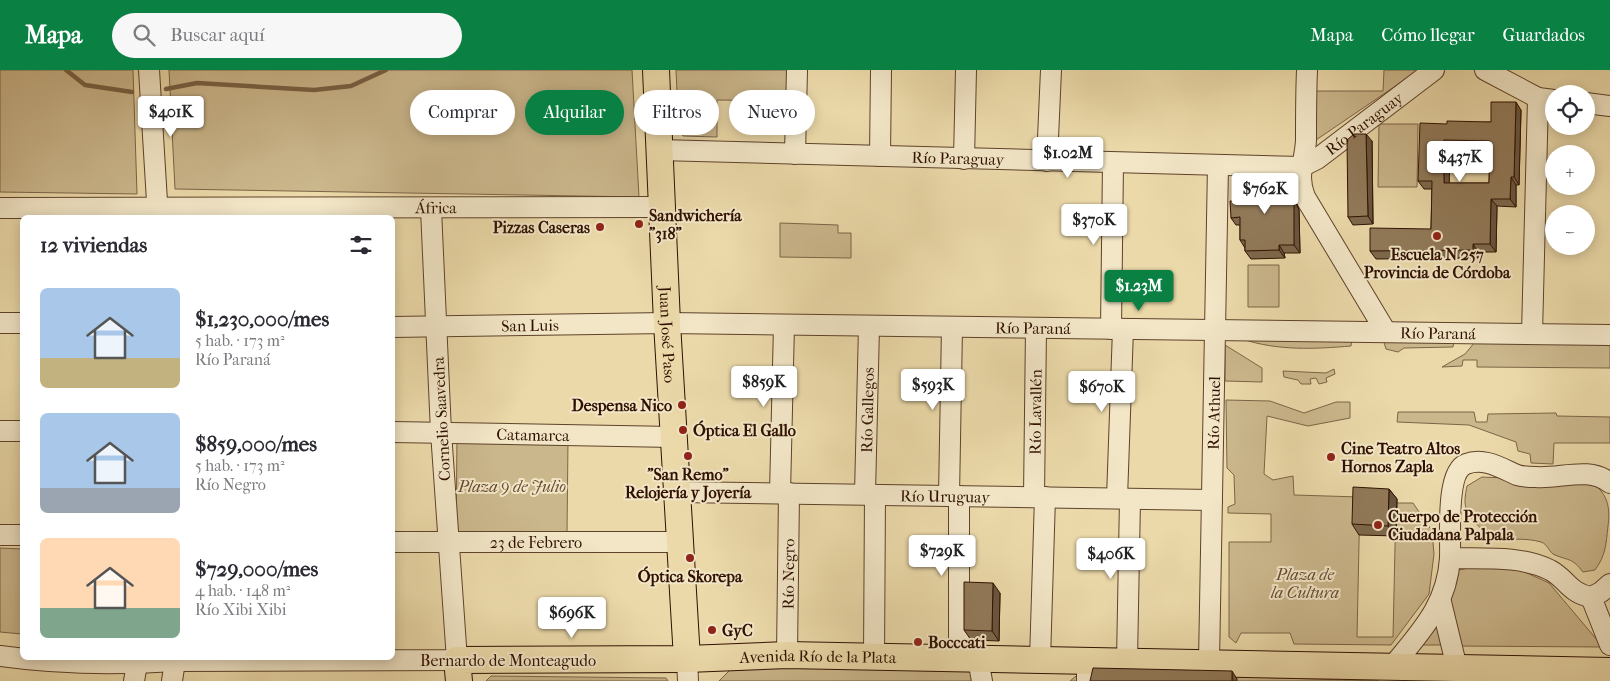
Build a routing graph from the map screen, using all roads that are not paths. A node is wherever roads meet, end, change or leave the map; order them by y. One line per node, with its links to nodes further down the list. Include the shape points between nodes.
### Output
1 (149, 70): 25 (street)
2 (656, 70): 14 (main road, Juan José Paso)
3 (797, 70): 15 (street)
4 (881, 70): 16 (street)
5 (966, 70): 17 (street)
6 (1051, 70): 18 (street)
7 (1307, 70): 21 (street, via 1306,143)
8 (1434, 70): 21 (street, Río Paraguay, via 1317,159)
9 (1485, 70): 10 (street)
10 (1545, 99)
11 (1595, 104): 12 (street)
12 (1610, 106)
13 (1545, 116): 38 (street)
14 (659, 150): 15 (street, Río Paraguay); 22 (main road, Juan José Paso)
15 (795, 154): 16 (street, Río Paraguay)
16 (880, 156): 17 (street, Río Paraguay)
17 (964, 159): 18 (street, Río Paraguay)
18 (1047, 161): 19 (street, Río Paraguay)
19 (1113, 163): 20 (street, Río Paraguay); 35 (street)
20 (1218, 165): 21 (street, Río Paraguay); 36 (street, Río Athuel)
21 (1300, 167): 37 (street, via 1300,184 1305,198)
22 (662, 207): 24 (street, África); 28 (main road, Juan José Paso)
23 (0, 208): 25 (street, África)
24 (430, 208): 25 (street, África); 32 (street, Cornelio Saavedra)
25 (157, 213)
26 (0, 323): 27 (street)
27 (20, 323)
28 (668, 323): 29 (street, Río Paraná); 32 (street, San Luis); 44 (main road, Juan José Paso)
29 (784, 325): 30 (street, Río Paraná); 47 (street, Río Negro)
30 (869, 326): 33 (street, Río Paraná); 48 (street, Río Gallegos)
31 (395, 327): 32 (street, San Luis)
32 (436, 327): 43 (street, Cornelio Saavedra)
33 (952, 327): 34 (street, Río Paraná); 49 (street)
34 (1036, 328): 35 (street, Río Paraná); 50 (street, Río Lavallén)
35 (1117, 329): 36 (street, Río Paraná); 51 (street)
36 (1215, 330): 37 (street, Río Paraná); 52 (street, Río Athuel)
37 (1386, 332): 38 (street, Río Paraná)
38 (1532, 334): 39 (street, Río Paraná)
39 (1610, 335)
40 (0, 431): 41 (street)
41 (20, 431)
42 (395, 432): 43 (street, Catamarca)
43 (441, 432): 44 (street, Catamarca); 57 (street, Cornelio Saavedra)
44 (674, 437): 46 (main road, Juan José Paso)
45 (1610, 482): 58 (street, via 1592,474 1544,478 1519,475 1493,464 1465,464 1459,469 1453,484)
46 (677, 492): 47 (street, Río Uruguay); 56 (main road, Juan José Paso)
47 (784, 493): 48 (street, Río Uruguay); 63 (street, Río Negro)
48 (870, 495): 49 (street, Río Uruguay); 65 (street, Río Gallegos)
49 (954, 496): 50 (street, Río Uruguay); 72 (street)
50 (1039, 497): 51 (street, Río Uruguay); 69 (street, Río Lavallén)
51 (1123, 498): 52 (street, Río Uruguay); 70 (street)
52 (1212, 500): 71 (street, Río Athuel)
53 (0, 535): 54 (street)
54 (20, 535)
55 (395, 542): 57 (street, 23 de Febrero)
56 (680, 542): 57 (street, 23 de Febrero); 75 (main road, Juan José Paso)
57 (449, 544): 74 (street, Cornelio Saavedra)
58 (1450, 558): 60 (street, via 1506,559 1541,566 1560,577 1572,590); 61 (street)
59 (1610, 584): 60 (street)
60 (1591, 597): 62 (street)
61 (1441, 602): 73 (street); 79 (street)
62 (1610, 645)
63 (786, 655): 65 (main road, Avenida Río de la Plata); 75 (main road, Avenida Río de la Plata)
64 (0, 656): 66 (street, Bernardo de Monteagudo)
65 (874, 657): 72 (main road, Avenida Río de la Plata)
66 (20, 659)
67 (27, 660): 78 (street, Bernardo de Monteagudo)
68 (178, 660): 74 (street, Bernardo de Monteagudo); 78 (street, Bernardo de Monteagudo); 80 (street)
69 (1040, 660): 72 (main road, Avenida Río de la Plata); 76 (main road, Avenida Río de la Plata)
70 (1127, 661): 71 (main road, Avenida Río de la Plata); 76 (main road, Avenida Río de la Plata)
71 (1209, 662): 73 (main road, Avenida Río de la Plata)
72 (973, 666)
73 (1392, 667): 79 (main road, Avenida Río de la Plata)
74 (458, 670): 75 (main road, Bernardo de Monteagudo)
75 (687, 670)
76 (1087, 671)
77 (1610, 671): 79 (main road, Avenida Río de la Plata)
78 (135, 672)
79 (1446, 672)
80 (172, 681)

